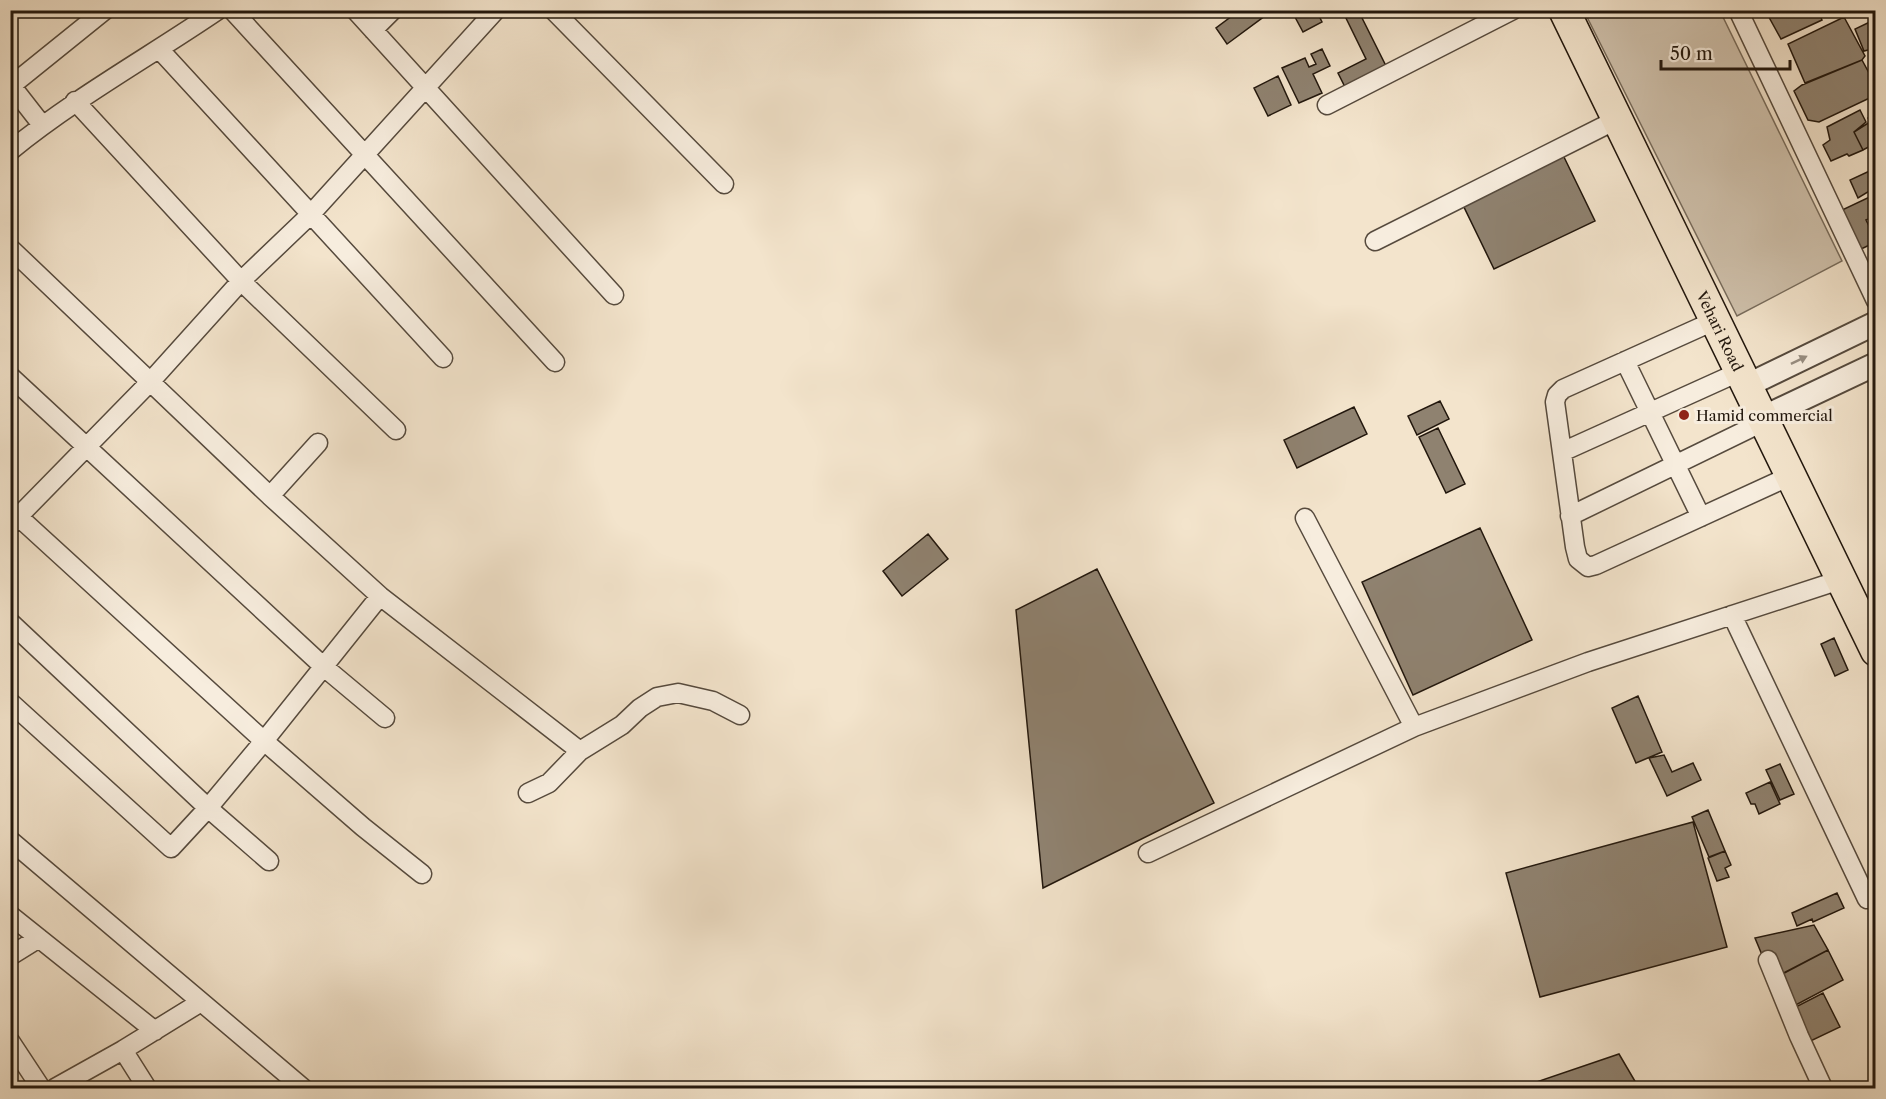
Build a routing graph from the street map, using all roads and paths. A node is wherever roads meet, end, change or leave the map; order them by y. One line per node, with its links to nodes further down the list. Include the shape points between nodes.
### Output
1 (105, 10): 13 (street)
2 (218, 10): 12 (street)
3 (232, 10): 20 (street)
4 (355, 10): 11 (street)
5 (393, 10): 11 (street)
6 (496, 10): 14 (street)
7 (553, 10): 21 (street)
8 (1513, 10): 16 (street)
9 (1564, 10): 17 (main road, Vehari Road)
10 (1738, 10): 27 (street)
11 (373, 30): 14 (street)
12 (160, 50): 15 (street); 22 (street)
13 (11, 85): 18 (street)
14 (426, 89): 20 (street); 26 (street)
15 (75, 101): 18 (street); 25 (street)
16 (1327, 105)
17 (1618, 119): 23 (street); 28 (main road, Vehari Road)
18 (42, 125): 19 (street)
19 (10, 151)
20 (366, 155): 22 (street); 31 (street)
21 (724, 184)
22 (310, 215): 25 (street); 30 (street)
23 (1374, 241)
24 (10, 248): 36 (street)
25 (241, 281): 36 (street); 39 (street)
26 (614, 295)
27 (1875, 301)
28 (1714, 321): 32 (street); 35 (main road, Vehari Road)
29 (1875, 323): 35 (street, one-way to 29)
30 (443, 358)
31 (555, 362)
32 (1625, 362): 37 (street); 42 (street, via 1557,395 1554,402)
33 (1875, 364): 38 (street)
34 (10, 376): 41 (street)
35 (1743, 379): 37 (street); 38 (main road, Vehari Road)
36 (151, 381): 41 (street); 45 (street)
37 (1650, 412): 42 (street); 43 (street)
38 (1763, 420): 43 (street); 44 (main road, Vehari Road)
39 (396, 430)
40 (318, 443): 45 (street)
41 (87, 446): 47 (street); 55 (street)
42 (1562, 452): 46 (street)
43 (1675, 465): 46 (street); 48 (street)
44 (1790, 476): 48 (street); 50 (main road, Vehari Road)
45 (270, 496): 51 (street)
46 (1570, 516): 48 (street, via 1578,559 1588,567)
47 (13, 517): 60 (street)
48 (1701, 517)
49 (1305, 518): 59 (street)
50 (1840, 580): 52 (street); 54 (main road, Vehari Road)
51 (380, 596): 55 (street); 61 (street)
52 (1732, 615): 59 (street, via 1588,662); 68 (street)
53 (10, 622): 63 (street)
54 (1875, 651)
55 (324, 667): 58 (street); 60 (street)
56 (10, 702): 63 (street, via 166,846 174,847)
57 (740, 715): 61 (street, via 713,701 678,693 657,697)
58 (385, 718)
59 (1414, 727): 65 (street)
60 (264, 741): 63 (street); 67 (street)
61 (580, 751): 62 (street, via 549,783)
62 (528, 793)
63 (208, 808): 66 (street)
64 (10, 840): 73 (street)
65 (1148, 853)
66 (269, 861)
67 (422, 874)
68 (1867, 899)
69 (10, 915): 70 (street)
70 (39, 938): 71 (street); 74 (street)
71 (10, 956)
72 (1768, 960): 81 (street)
73 (201, 1002): 74 (street); 77 (street)
74 (155, 1031): 76 (street)
75 (10, 1041): 78 (street)
76 (123, 1050): 79 (street); 80 (street)
77 (295, 1086)
78 (41, 1089)
79 (55, 1089)
80 (147, 1089)
81 (1823, 1089)

